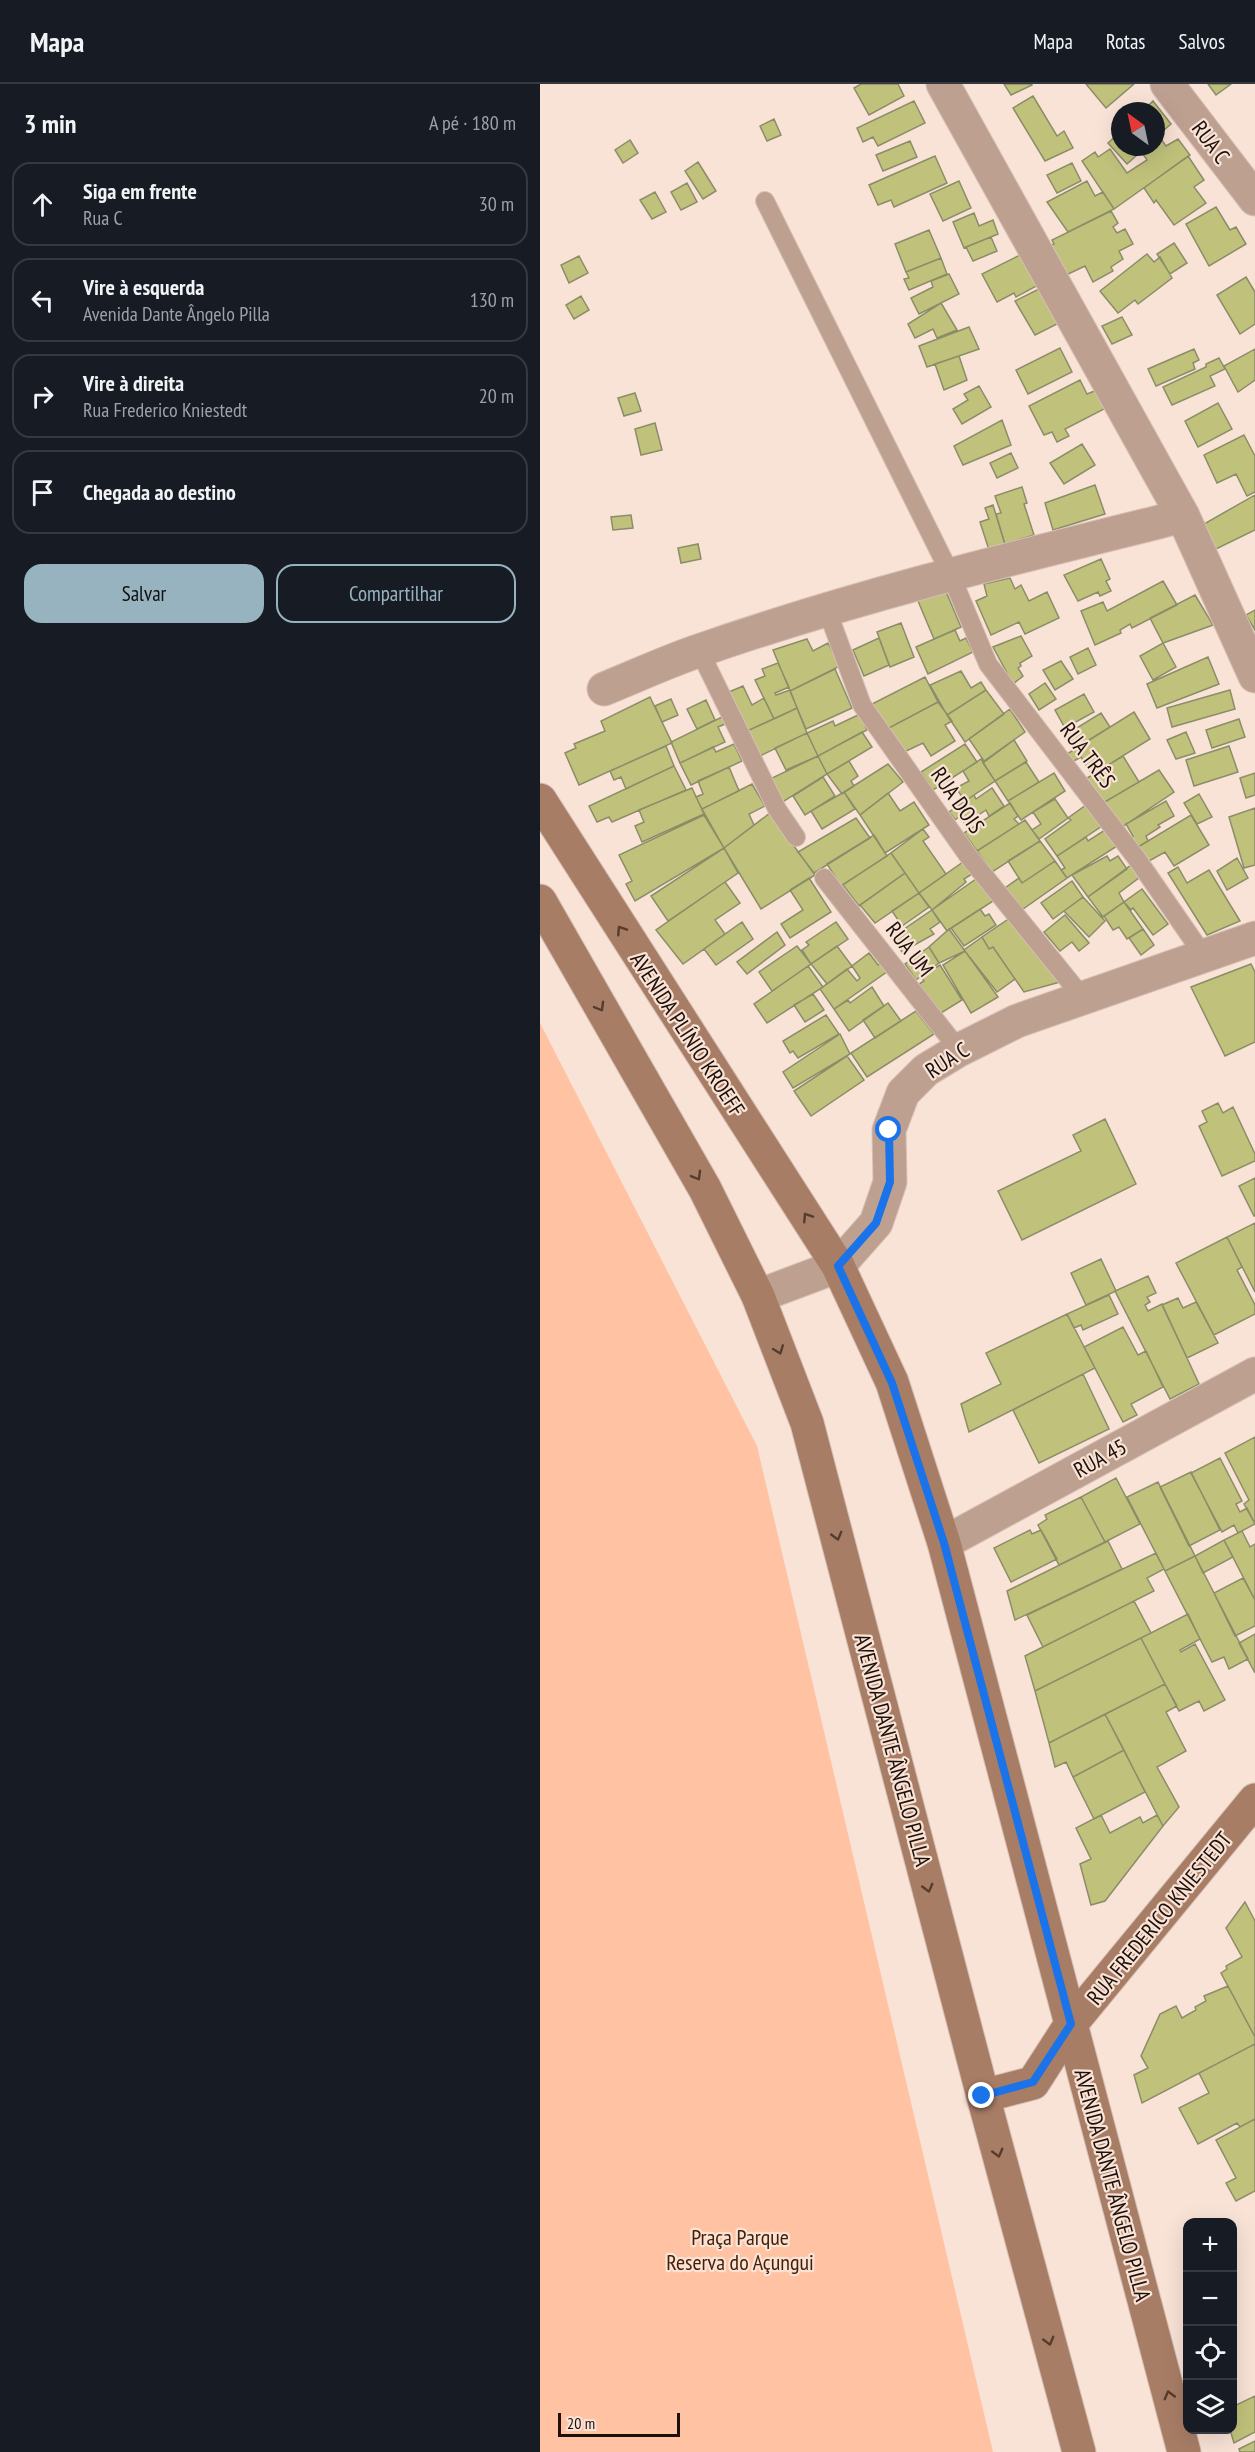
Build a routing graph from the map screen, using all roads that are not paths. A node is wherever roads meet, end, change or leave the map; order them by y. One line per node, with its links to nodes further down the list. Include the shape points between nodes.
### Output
1 (943, 84): 5 (street)
2 (1167, 84): 3 (street, RUA C)
3 (1255, 199)
4 (765, 201): 6 (lane, RUA TRÊS)
5 (1183, 516): 6 (street); 9 (street)
6 (950, 573): 7 (street); 16 (lane, RUA TRÊS, via 988,664 1137,859)
7 (827, 610): 8 (street); 17 (lane, RUA DOIS, via 862,705 969,857)
8 (699, 650): 10 (street); 12 (lane, via 777,809)
9 (1255, 676)
10 (604, 689)
11 (540, 800): 19 (main road, AVENIDA PLÍNIO KROEFF, one-way to 11)
12 (796, 837)
13 (825, 878): 18 (lane, RUA UM)
14 (540, 901): 20 (main road, one-way to 20, via 705,1189)
15 (1255, 938): 16 (street, RUA C)
16 (1204, 956): 17 (street, RUA C)
17 (1083, 998): 18 (street, RUA C, via 1017,1021)
18 (958, 1050): 19 (street, RUA C, via 926,1071 903,1094 889,1130 890,1182 876,1223)
19 (838, 1266): 20 (street, RUA C); 22 (main road, AVENIDA DANTE ÂNGELO PILLA, via 892,1383)
20 (758, 1296): 25 (main road, AVENIDA DANTE ÂNGELO PILLA, one-way to 25, via 807,1423)
21 (1255, 1374): 22 (street, RUA 45)
22 (944, 1543): 24 (main road, AVENIDA DANTE ÂNGELO PILLA)
23 (1255, 1800): 24 (main road, RUA FREDERICO KNIESTEDT)
24 (1071, 2024): 25 (main road, RUA FREDERICO KNIESTEDT, via 1033,2082); 27 (main road, AVENIDA DANTE ÂNGELO PILLA, one-way to 24)
25 (982, 2096): 26 (main road, AVENIDA DANTE ÂNGELO PILLA, one-way to 26)
26 (1079, 2452)
27 (1184, 2452)

